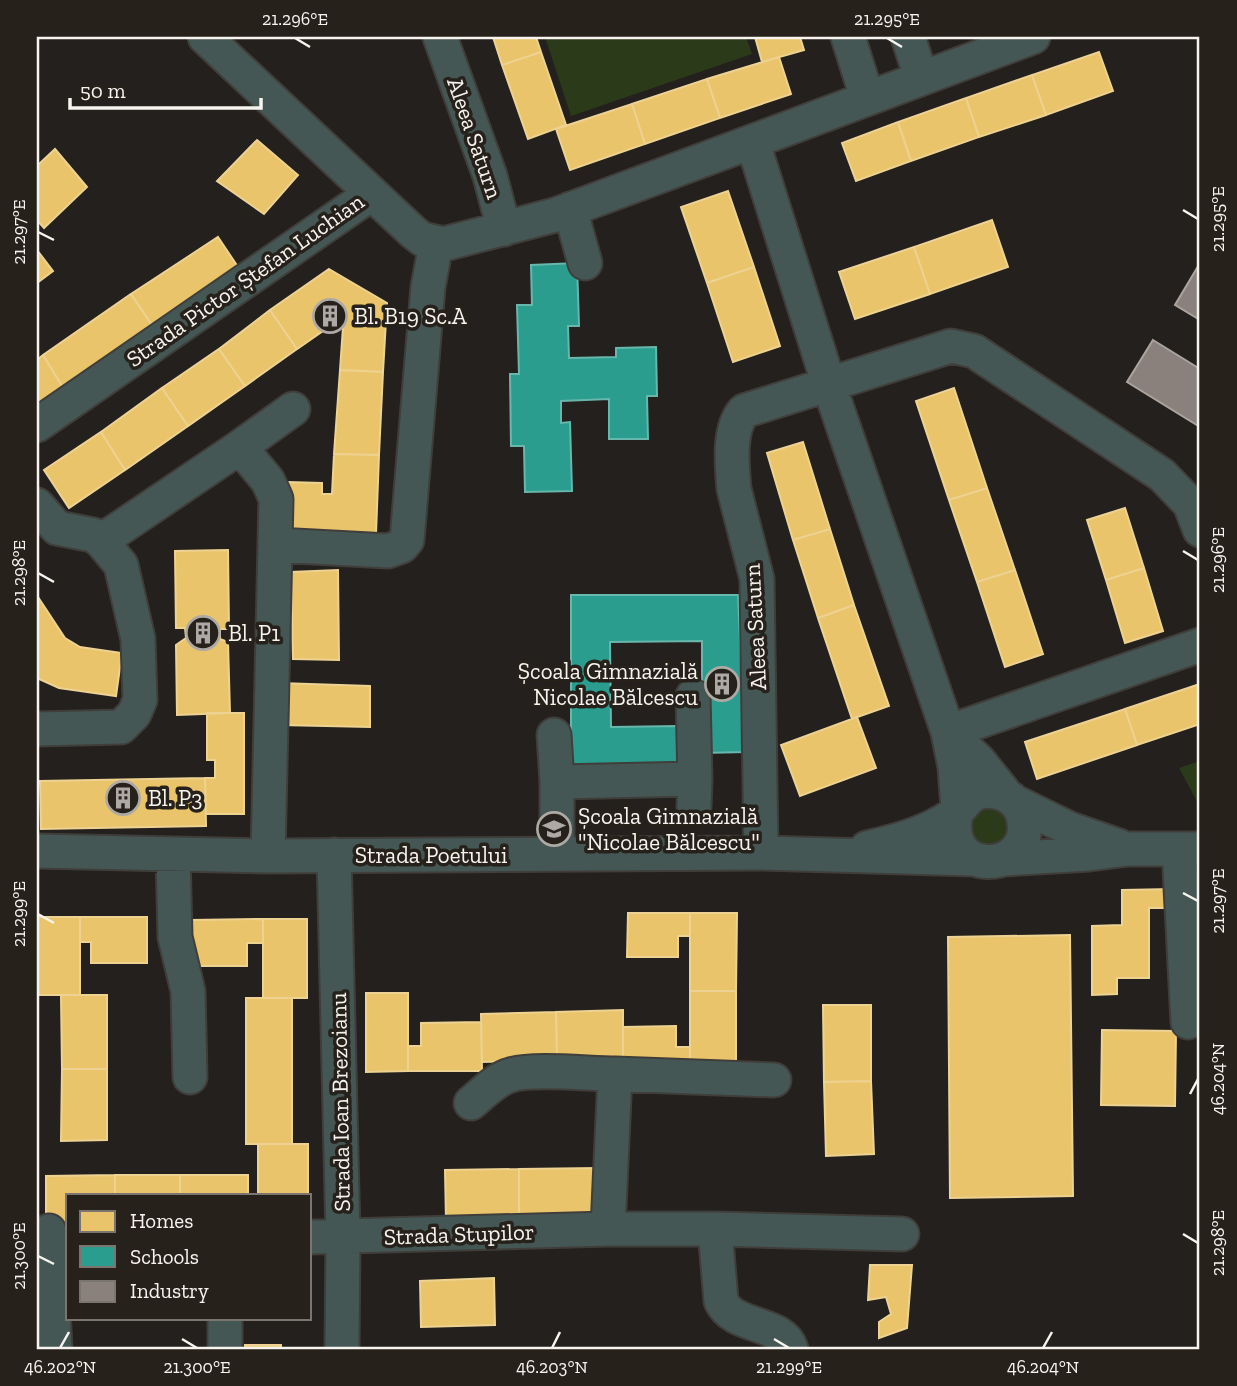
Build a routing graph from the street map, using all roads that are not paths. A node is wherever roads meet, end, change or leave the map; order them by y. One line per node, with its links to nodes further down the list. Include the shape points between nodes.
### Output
1 (205, 37): 9 (street, Strada Pictor Ștefan Luchian)
2 (440, 37): 11 (street, Aleea Saturn)
3 (848, 37): 7 (street)
4 (908, 37): 6 (street)
5 (1033, 37): 6 (street, Aleea Saturn)
6 (921, 77): 7 (street, Aleea Saturn)
7 (867, 97): 8 (street, Aleea Saturn)
8 (753, 143): 10 (street, Aleea Saturn); 14 (street)
9 (371, 194): 12 (street, via 422,239); 16 (street, Strada Pictor Ștefan Luchian)
10 (570, 209): 11 (street, Aleea Saturn); 13 (street)
11 (504, 229): 12 (street)
12 (436, 244): 21 (street, via 428,287 407,540 388,551)
13 (585, 262)
14 (830, 385): 19 (street, Aleea Saturn, via 951,346 974,351 1162,475 1190,504); 25 (street); 33 (street, Aleea Saturn, via 744,411 735,425 734,489 752,553 759,602)
15 (293, 409): 17 (street)
16 (37, 425)
17 (240, 447): 20 (street); 21 (street, via 274,490)
18 (37, 505): 20 (street, via 57,528)
19 (1200, 530)
20 (101, 541): 24 (street, via 121,565 138,639 140,700 121,727)
21 (276, 545): 38 (street)
22 (1200, 645): 25 (street)
23 (693, 696): 27 (street, via 694,793)
24 (37, 729)
25 (948, 732): 28 (street); 29 (street)
26 (554, 735): 27 (street)
27 (557, 782): 35 (street)
28 (1011, 798): 29 (street, Strada Poetului, via 981,791); 30 (street, Strada Poetului, via 1070,829); 39 (street, via 1022,813 1024,837 1012,854)
29 (957, 812): 37 (street, Strada Poetului, via 914,835); 39 (street, via 955,837 965,854)
30 (1128, 849): 31 (street, Strada Poetului); 39 (street, Strada Poetului)
31 (1190, 849): 40 (street)
32 (37, 851): 34 (street, Strada Poetului)
33 (761, 853): 35 (street, Strada Poetului); 37 (street, Strada Poetului)
34 (173, 854): 38 (street, Strada Poetului); 42 (street, via 175,937 188,991)
35 (557, 854): 36 (street, Strada Poetului)
36 (334, 855): 38 (street, Strada Poetului); 50 (street, Strada Ioan Brezoianu)
37 (845, 855): 39 (street, Strada Poetului)
38 (268, 856)
39 (989, 859)
40 (1188, 1022)
41 (615, 1074): 43 (street); 44 (street, via 510,1075); 45 (street)
42 (190, 1077)
43 (774, 1080)
44 (471, 1103)
45 (608, 1229): 46 (street, Strada Stupilor); 50 (street, Strada Stupilor)
46 (715, 1229): 48 (street, Strada Stupilor); 55 (street, via 724,1310 779,1334)
47 (51, 1231): 52 (street)
48 (902, 1234)
49 (312, 1237): 50 (street, Strada Stupilor)
50 (343, 1237): 54 (street, Strada Ioan Brezoianu)
51 (225, 1320): 53 (street)
52 (55, 1349)
53 (225, 1349)
54 (342, 1349)
55 (791, 1349)

